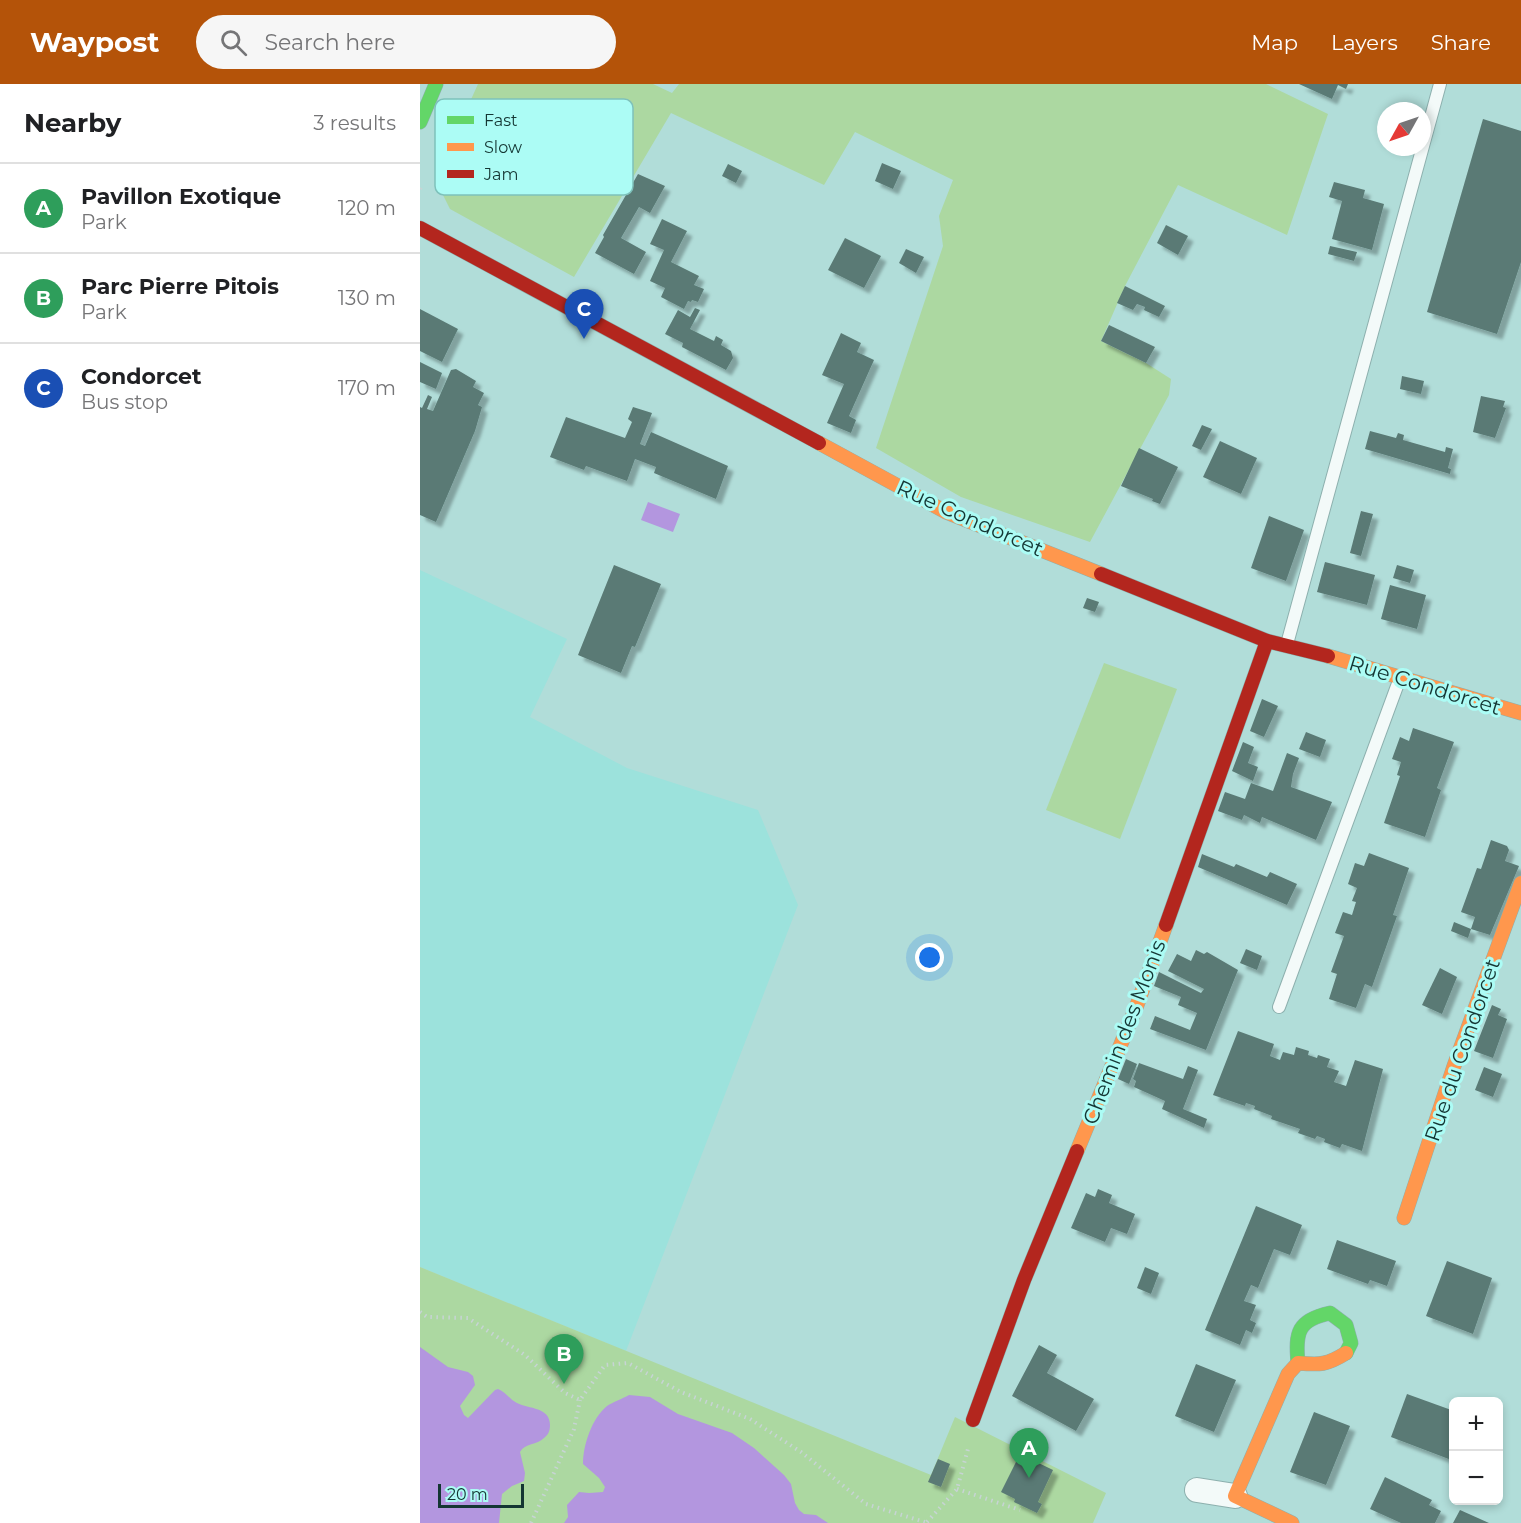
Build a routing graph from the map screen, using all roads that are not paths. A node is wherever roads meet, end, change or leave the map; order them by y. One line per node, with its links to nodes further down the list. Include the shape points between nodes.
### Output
1 (436, 84): 3 (street)
2 (1440, 84): 6 (lane)
3 (420, 122)
4 (420, 228): 5 (street, Rue Condorcet, via 946,512)
5 (1267, 641): 6 (street, Rue Condorcet); 13 (street, Chemin des Monis, via 1137,1005 1024,1280)
6 (1287, 646): 7 (street, Rue Condorcet)
7 (1401, 677): 8 (street, Rue Condorcet); 10 (lane)
8 (1521, 713)
9 (1521, 883): 11 (street, Rue du Condorcet)
10 (1279, 1007)
11 (1404, 1218)
12 (1298, 1363): 12 (street, via 1331,1363 1347,1353 1351,1343 1346,1325 1330,1313 1314,1316 1301,1326 1295,1340); 15 (street, via 1288,1374)
13 (973, 1420)
14 (1197, 1490): 15 (street)
15 (1235, 1496): 16 (street)
16 (1292, 1523)

